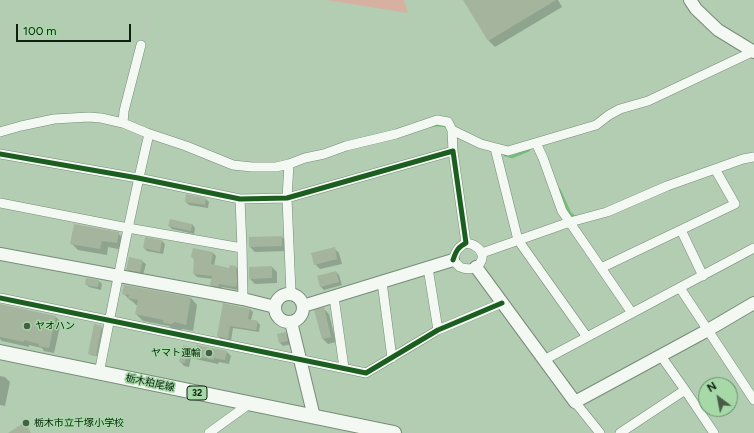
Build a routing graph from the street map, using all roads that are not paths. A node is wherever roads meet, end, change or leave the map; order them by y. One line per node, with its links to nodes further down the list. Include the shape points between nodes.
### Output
1 (690, 0): 3 (street, via 718,30)
2 (141, 45): 4 (street, via 124,111)
3 (754, 51): 8 (street, via 648,101 620,109 596,125)
4 (124, 123): 6 (street, via 89,117 54,119); 7 (street)
5 (452, 130): 9 (street); 10 (street); 13 (street, via 448,122 437,120)
6 (0, 132)
7 (149, 134): 13 (street, via 233,165 276,167); 15 (street)
8 (536, 143): 9 (street, via 508,151); 19 (street, via 562,211)
9 (495, 148): 22 (street)
10 (453, 151): 16 (street); 23 (street)
11 (0, 154): 15 (street)
12 (754, 157): 14 (street)
13 (289, 164): 16 (street)
14 (716, 169): 19 (street, via 667,186 606,212); 21 (street, via 735,204)
15 (138, 178): 17 (street); 20 (street)
16 (287, 198): 17 (street); 36 (street)
17 (240, 199): 24 (street)
18 (0, 203): 20 (street)
19 (570, 222): 22 (street); 31 (street)
20 (128, 228): 24 (street); 32 (street)
21 (681, 230): 31 (street); 33 (street)
22 (518, 240): 26 (street); 49 (street)
23 (466, 243): 26 (street, via 474,245); 28 (street, via 460,246)
24 (242, 248): 39 (street)
25 (754, 248): 33 (street)
26 (482, 252): 29 (street, via 480,264)
27 (0, 254): 32 (street)
28 (453, 260): 29 (street, via 460,266 470,269); 30 (street)
29 (476, 267): 40 (street)
30 (428, 268): 34 (street); 47 (street)
31 (601, 268): 44 (street)
32 (118, 276): 39 (street); 45 (street)
33 (702, 276): 35 (street)
34 (382, 282): 37 (street); 52 (street)
35 (680, 288): 44 (street); 48 (street)
36 (291, 294): 42 (street, via 284,295); 43 (street, via 297,296)
37 (334, 297): 43 (street); 55 (street)
38 (0, 298): 45 (street)
39 (243, 299): 42 (street)
40 (502, 303): 47 (street); 54 (street)
41 (753, 305): 48 (street)
42 (275, 306): 46 (street, via 277,315)
43 (304, 306): 46 (street, via 298,319)
44 (632, 313): 49 (street)
45 (110, 320): 53 (street); 56 (street)
46 (291, 322): 53 (street)
47 (438, 330): 52 (street)
48 (708, 330): 51 (street); 58 (street)
49 (587, 337): 54 (street)
50 (0, 352): 56 (main road, 栃木粕尾線 / 32)
51 (661, 356): 57 (street); 59 (street)
52 (392, 358): 55 (street, via 366,373)
53 (300, 359): 55 (street); 61 (street)
54 (544, 360): 59 (street)
55 (344, 368)
56 (99, 373): 60 (main road, 栃木粕尾線 / 32)
57 (685, 390): 65 (street); 66 (street)
58 (754, 400)
59 (575, 402): 64 (street)
60 (249, 404): 61 (main road, 栃木粕尾線 / 32); 62 (street)
61 (314, 417): 63 (main road, 栃木粕尾線 / 32)
62 (209, 433)
63 (394, 433)
64 (600, 433)
65 (620, 433)
66 (714, 433)

